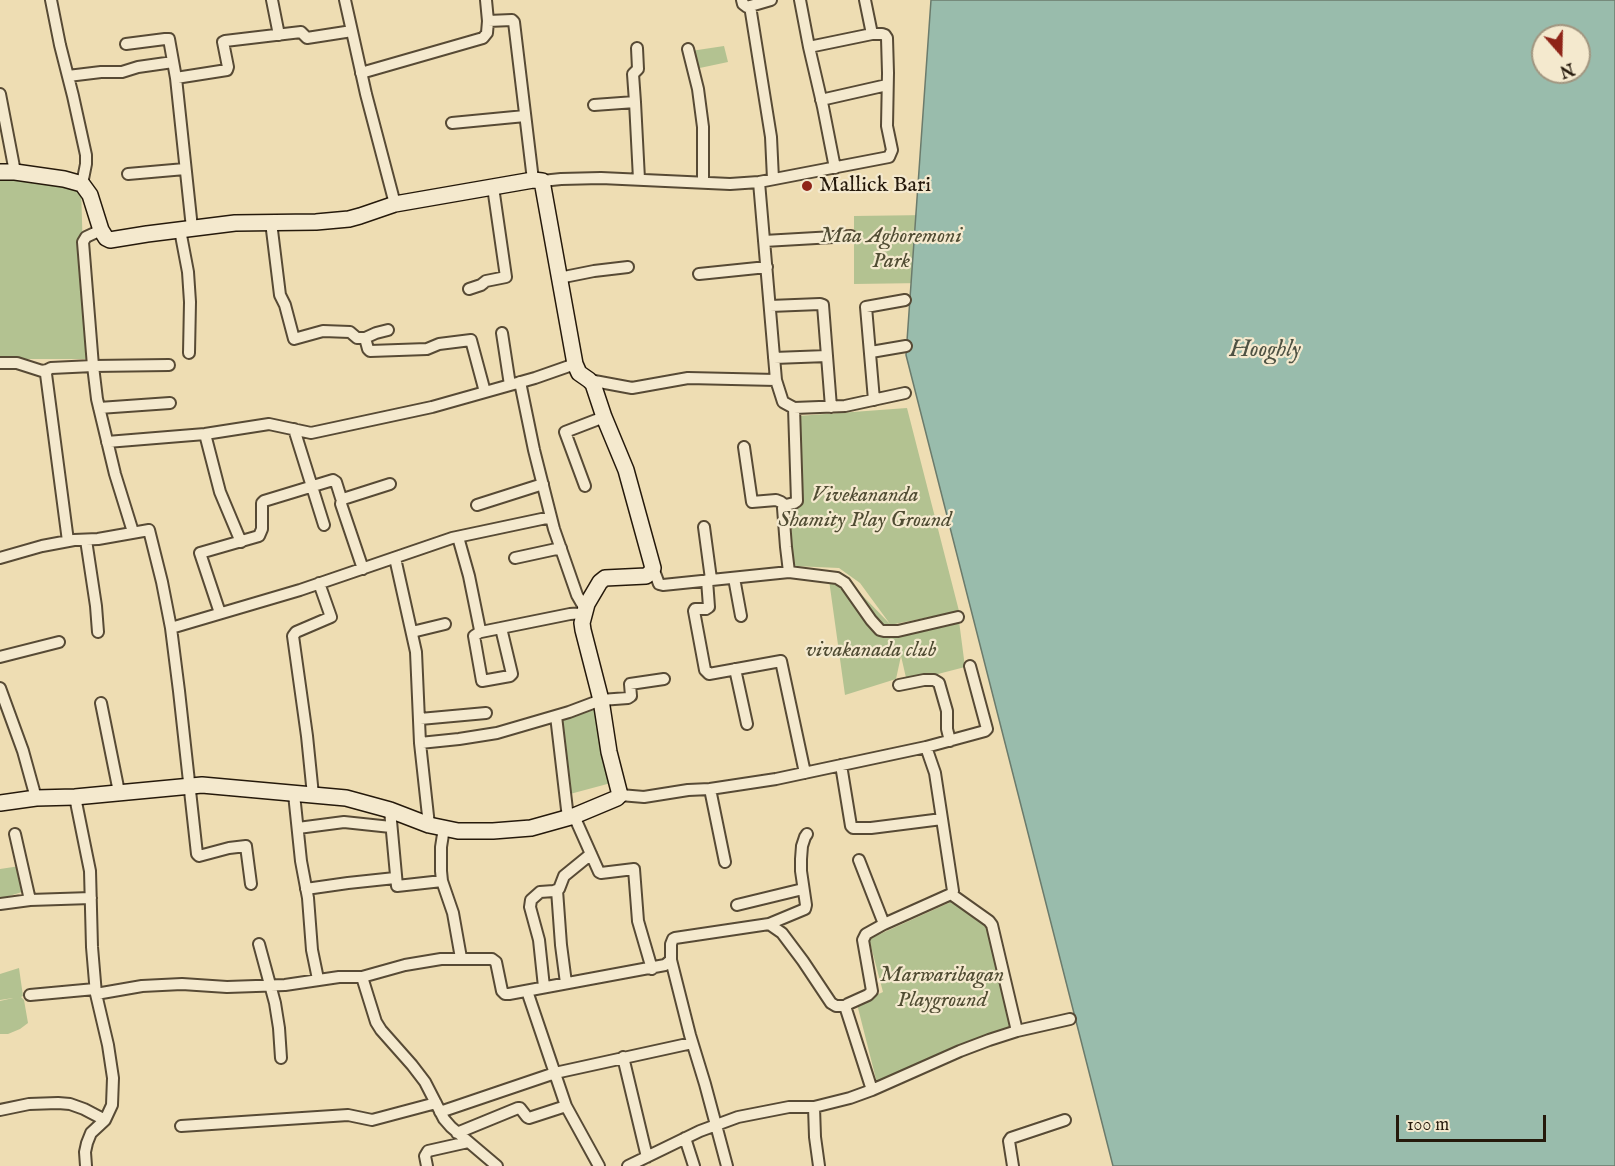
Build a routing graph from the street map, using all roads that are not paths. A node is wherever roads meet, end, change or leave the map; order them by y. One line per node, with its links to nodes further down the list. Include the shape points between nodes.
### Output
1 (51, 0): 19 (street)
2 (272, 0): 12 (street)
3 (345, 0): 10 (street)
4 (486, 0): 9 (street)
5 (771, 0): 8 (street)
6 (800, 0): 14 (street)
7 (865, 0): 11 (street)
8 (746, 3): 33 (street, via 771,137)
9 (488, 21): 18 (street, via 483,38); 26 (street, via 514,22)
10 (352, 31): 12 (street, via 307,38 301,32); 18 (street)
11 (872, 34): 14 (street); 21 (street, via 886,38)
12 (279, 35): 20 (street, via 224,41 227,70)
13 (126, 44): 17 (street, via 168,39)
14 (809, 47): 23 (street)
15 (637, 48): 24 (street, via 638,69 633,74)
16 (688, 49): 35 (street, via 703,127)
17 (173, 62): 19 (street, via 122,72); 20 (street)
18 (361, 73): 39 (street)
19 (68, 76): 37 (street, via 86,154)
20 (176, 78): 29 (street)
21 (887, 85): 23 (street); 28 (street, via 890,155)
22 (0, 94): 30 (street)
23 (821, 100): 28 (street)
24 (635, 102): 25 (street); 32 (street)
25 (594, 105)
26 (525, 116): 27 (street); 34 (street)
27 (452, 123)
28 (835, 168): 33 (street)
29 (185, 169): 31 (street); 41 (street)
30 (8, 172): 37 (street)
31 (128, 174)
32 (639, 179): 34 (street); 35 (street)
33 (772, 179): 36 (street)
34 (538, 181): 38 (street); 48 (street)
35 (703, 182): 36 (street)
36 (759, 182): 44 (street)
37 (82, 184): 42 (street, via 93,200)
38 (493, 187): 39 (street); 49 (street, via 506,277)
39 (394, 204): 40 (street, via 349,219)
40 (271, 222): 41 (street); 54 (street, via 280,295 293,338 329,330 350,332)
41 (186, 229): 42 (street, via 110,240); 57 (street)
42 (101, 230): 63 (street, via 83,242)
43 (851, 236): 44 (street)
44 (764, 241): 46 (street)
45 (628, 267): 48 (street)
46 (767, 267): 47 (street); 51 (street)
47 (699, 274)
48 (559, 278): 61 (street)
49 (469, 289)
50 (906, 300): 56 (street, via 867,306)
51 (770, 306): 58 (street, via 822,304); 59 (street)
52 (388, 330): 54 (street)
53 (502, 333): 67 (street)
54 (365, 339): 68 (street, via 370,351 427,349 471,340)
55 (906, 346): 56 (street)
56 (871, 352): 70 (street)
57 (189, 353)
58 (826, 356): 59 (street); 72 (street)
59 (774, 358): 66 (street)
60 (0, 363): 64 (street)
61 (574, 364): 65 (street); 67 (street)
62 (168, 365): 63 (street)
63 (93, 366): 64 (street); 73 (street)
64 (47, 370): 93 (street)
65 (589, 380): 66 (street, via 632,388 688,378); 75 (street)
66 (776, 380): 74 (street, via 781,400)
67 (515, 383): 68 (street); 81 (street)
68 (485, 392): 76 (street, via 311,433)
69 (905, 393): 70 (street)
70 (874, 400): 72 (street)
71 (170, 403): 73 (street)
72 (831, 407): 74 (street)
73 (99, 408): 78 (street)
74 (794, 408): 86 (street, via 797,501)
75 (604, 417): 82 (street, via 565,432); 99 (street, via 626,470)
76 (294, 429): 77 (street, via 268,424); 83 (street)
77 (205, 434): 78 (street); 94 (street, via 220,492)
78 (107, 442): 90 (street)
79 (744, 447): 86 (street, via 752,502 776,500)
80 (390, 484): 84 (street)
81 (543, 484): 85 (street); 87 (street)
82 (585, 486)
83 (312, 487): 84 (street, via 335,481); 88 (street); 94 (street, via 264,501 261,534)
84 (342, 499): 100 (street)
85 (477, 505)
86 (784, 505): 101 (street)
87 (551, 517): 91 (street); 95 (street)
88 (324, 525)
89 (704, 527): 103 (street)
90 (133, 532): 92 (street); 110 (street, via 150,532)
91 (458, 537): 97 (street); 114 (street)
92 (86, 540): 93 (street); 112 (street)
93 (68, 542): 96 (street)
94 (241, 542): 106 (street, via 199,555)
95 (561, 548): 98 (street); 105 (street)
96 (0, 558)
97 (395, 558): 100 (street); 113 (street)
98 (514, 558)
99 (652, 568): 103 (street, via 663,585); 105 (street, via 646,576 603,580)
100 (363, 569): 104 (street)
101 (789, 572): 102 (street); 108 (street, via 840,579 880,630 898,631)
102 (734, 578): 103 (street); 107 (street)
103 (709, 580): 118 (street, via 709,607 693,611 705,670 709,674)
104 (319, 583): 106 (street); 137 (street, via 331,617 293,636)
105 (585, 611): 111 (street); 122 (street, via 583,630)
106 (220, 613): 110 (street)
107 (741, 616)
108 (958, 617)
109 (445, 624): 113 (street)
110 (171, 628): 133 (street)
111 (501, 628): 114 (street); 114 (street, via 512,674 483,681 474,636)
112 (98, 632)
113 (412, 632): 126 (street)
114 (481, 632)
115 (59, 642): 116 (street)
116 (0, 657)
117 (970, 666): 128 (street, via 987,729)
118 (735, 669): 127 (street); 132 (street, via 781,661)
119 (664, 679): 122 (street, via 630,684 630,697)
120 (899, 685): 128 (street, via 924,680 939,683)
121 (1, 694): 140 (street)
122 (601, 700): 125 (street); 138 (street)
123 (101, 703): 135 (street)
124 (486, 713): 126 (street)
125 (556, 716): 129 (street, via 497,733); 143 (street)
126 (420, 719): 129 (street)
127 (747, 724)
128 (950, 741): 130 (street)
129 (420, 743): 146 (street)
130 (926, 747): 131 (street); 144 (street)
131 (841, 765): 132 (street); 144 (street, via 853,828)
132 (805, 773): 134 (street)
133 (190, 785): 135 (street); 136 (street); 155 (street, via 197,855 246,846)
134 (710, 789): 138 (street, via 644,797); 152 (street)
135 (119, 792): 139 (street)
136 (294, 794): 137 (street); 147 (street)
137 (313, 795): 142 (street, via 346,798)
138 (620, 795): 143 (street)
139 (75, 797): 140 (street); 160 (street, via 90,871)
140 (36, 798): 141 (street)
141 (0, 803)
142 (390, 810): 145 (street); 146 (street)
143 (571, 817): 146 (street, via 507,830); 150 (street)
144 (942, 819): 159 (street)
145 (391, 827): 147 (street, via 344,822); 153 (street)
146 (436, 827): 154 (street)
147 (298, 828): 156 (street)
148 (15, 834): 161 (street)
149 (807, 834): 157 (street, via 801,859)
150 (591, 854): 158 (street, via 564,876); 169 (street, via 600,873 633,869 638,921)
151 (859, 860): 165 (street)
152 (725, 862)
153 (395, 878): 154 (street, via 398,887); 156 (street)
154 (442, 881): 167 (street, via 453,913)
155 (250, 884)
156 (306, 889): 171 (street)
157 (803, 889): 163 (street); 164 (street, via 805,909)
158 (557, 890): 172 (street); 174 (street, via 540,892 530,903)
159 (951, 894): 165 (street); 180 (street, via 992,925)
160 (91, 898): 161 (street); 175 (street)
161 (30, 900): 162 (street)
162 (0, 904)
163 (737, 905)
164 (769, 924): 168 (street, via 675,938); 178 (street, via 782,933 831,1003)
165 (884, 924): 178 (street, via 863,940 872,991)
166 (259, 944): 173 (street)
167 (461, 958): 170 (street, via 405,964); 176 (street, via 494,959 503,993)
168 (671, 960): 169 (street); 181 (street)
169 (652, 969): 172 (street)
170 (362, 977): 171 (street); 188 (street, via 379,1025 425,1082)
171 (318, 979): 173 (street)
172 (566, 983): 174 (street)
173 (271, 985): 175 (street, via 182,984); 183 (street)
174 (544, 987): 176 (street)
175 (96, 991): 177 (street); 190 (street, via 113,1078 112,1105)
176 (527, 991): 184 (street)
177 (30, 994)
178 (845, 1006): 185 (street)
179 (1070, 1019): 180 (street)
180 (1017, 1031): 185 (street)
181 (692, 1043): 182 (street); 193 (street)
182 (623, 1057): 184 (street); 197 (street)
183 (281, 1058)
184 (555, 1073): 186 (street); 188 (street)
185 (872, 1090): 187 (street)
186 (566, 1106): 194 (street, via 529,1118 518,1108); 201 (street)
187 (814, 1107): 193 (street, via 766,1111); 205 (street)
188 (438, 1108): 192 (street, via 372,1120 348,1115); 194 (street)
189 (0, 1110): 190 (street, via 29,1104 70,1104)
190 (105, 1120): 198 (street, via 91,1133 85,1152)
191 (1065, 1120): 206 (street, via 1011,1138)
192 (181, 1125)
193 (716, 1125): 195 (street); 204 (street)
194 (457, 1133): 196 (street)
195 (685, 1138): 197 (street); 203 (street)
196 (468, 1142): 199 (street, via 428,1151); 200 (street)
197 (646, 1157): 202 (street)
198 (86, 1166)
199 (427, 1166)
200 (496, 1166)
201 (599, 1166)
202 (628, 1166)
203 (694, 1166)
204 (727, 1166)
205 (819, 1166)
206 (1013, 1166)

